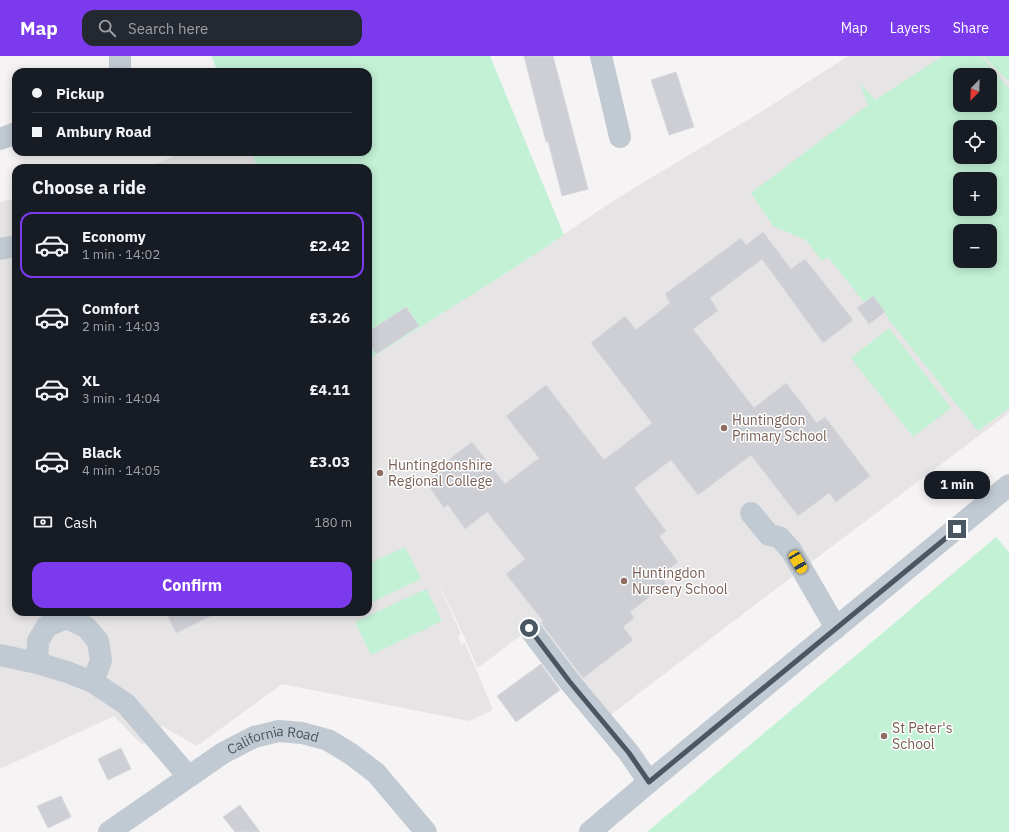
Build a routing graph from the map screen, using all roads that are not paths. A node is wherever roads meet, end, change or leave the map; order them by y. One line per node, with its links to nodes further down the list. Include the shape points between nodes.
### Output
1 (120, 56): 3 (street)
2 (601, 56): 5 (street)
3 (120, 68)
4 (12, 134): 6 (street)
5 (620, 137)
6 (0, 139)
7 (12, 247): 8 (street)
8 (0, 249)
9 (1009, 485): 12 (street)
10 (751, 513): 12 (street, via 769,535 779,537 791,550)
11 (529, 628): 17 (street, via 629,753)
12 (836, 628): 17 (street)
13 (0, 655): 14 (street)
14 (37, 663): 15 (street); 15 (street, via 38,641 47,626 66,618 86,627 98,641 101,660)
15 (93, 682): 16 (street, via 126,704)
16 (188, 776): 18 (street, California Road); 19 (street, California Road, via 254,737 279,731 302,733 328,740 376,773)
17 (649, 782): 20 (street)
18 (109, 832)
19 (426, 832)
20 (590, 832)

